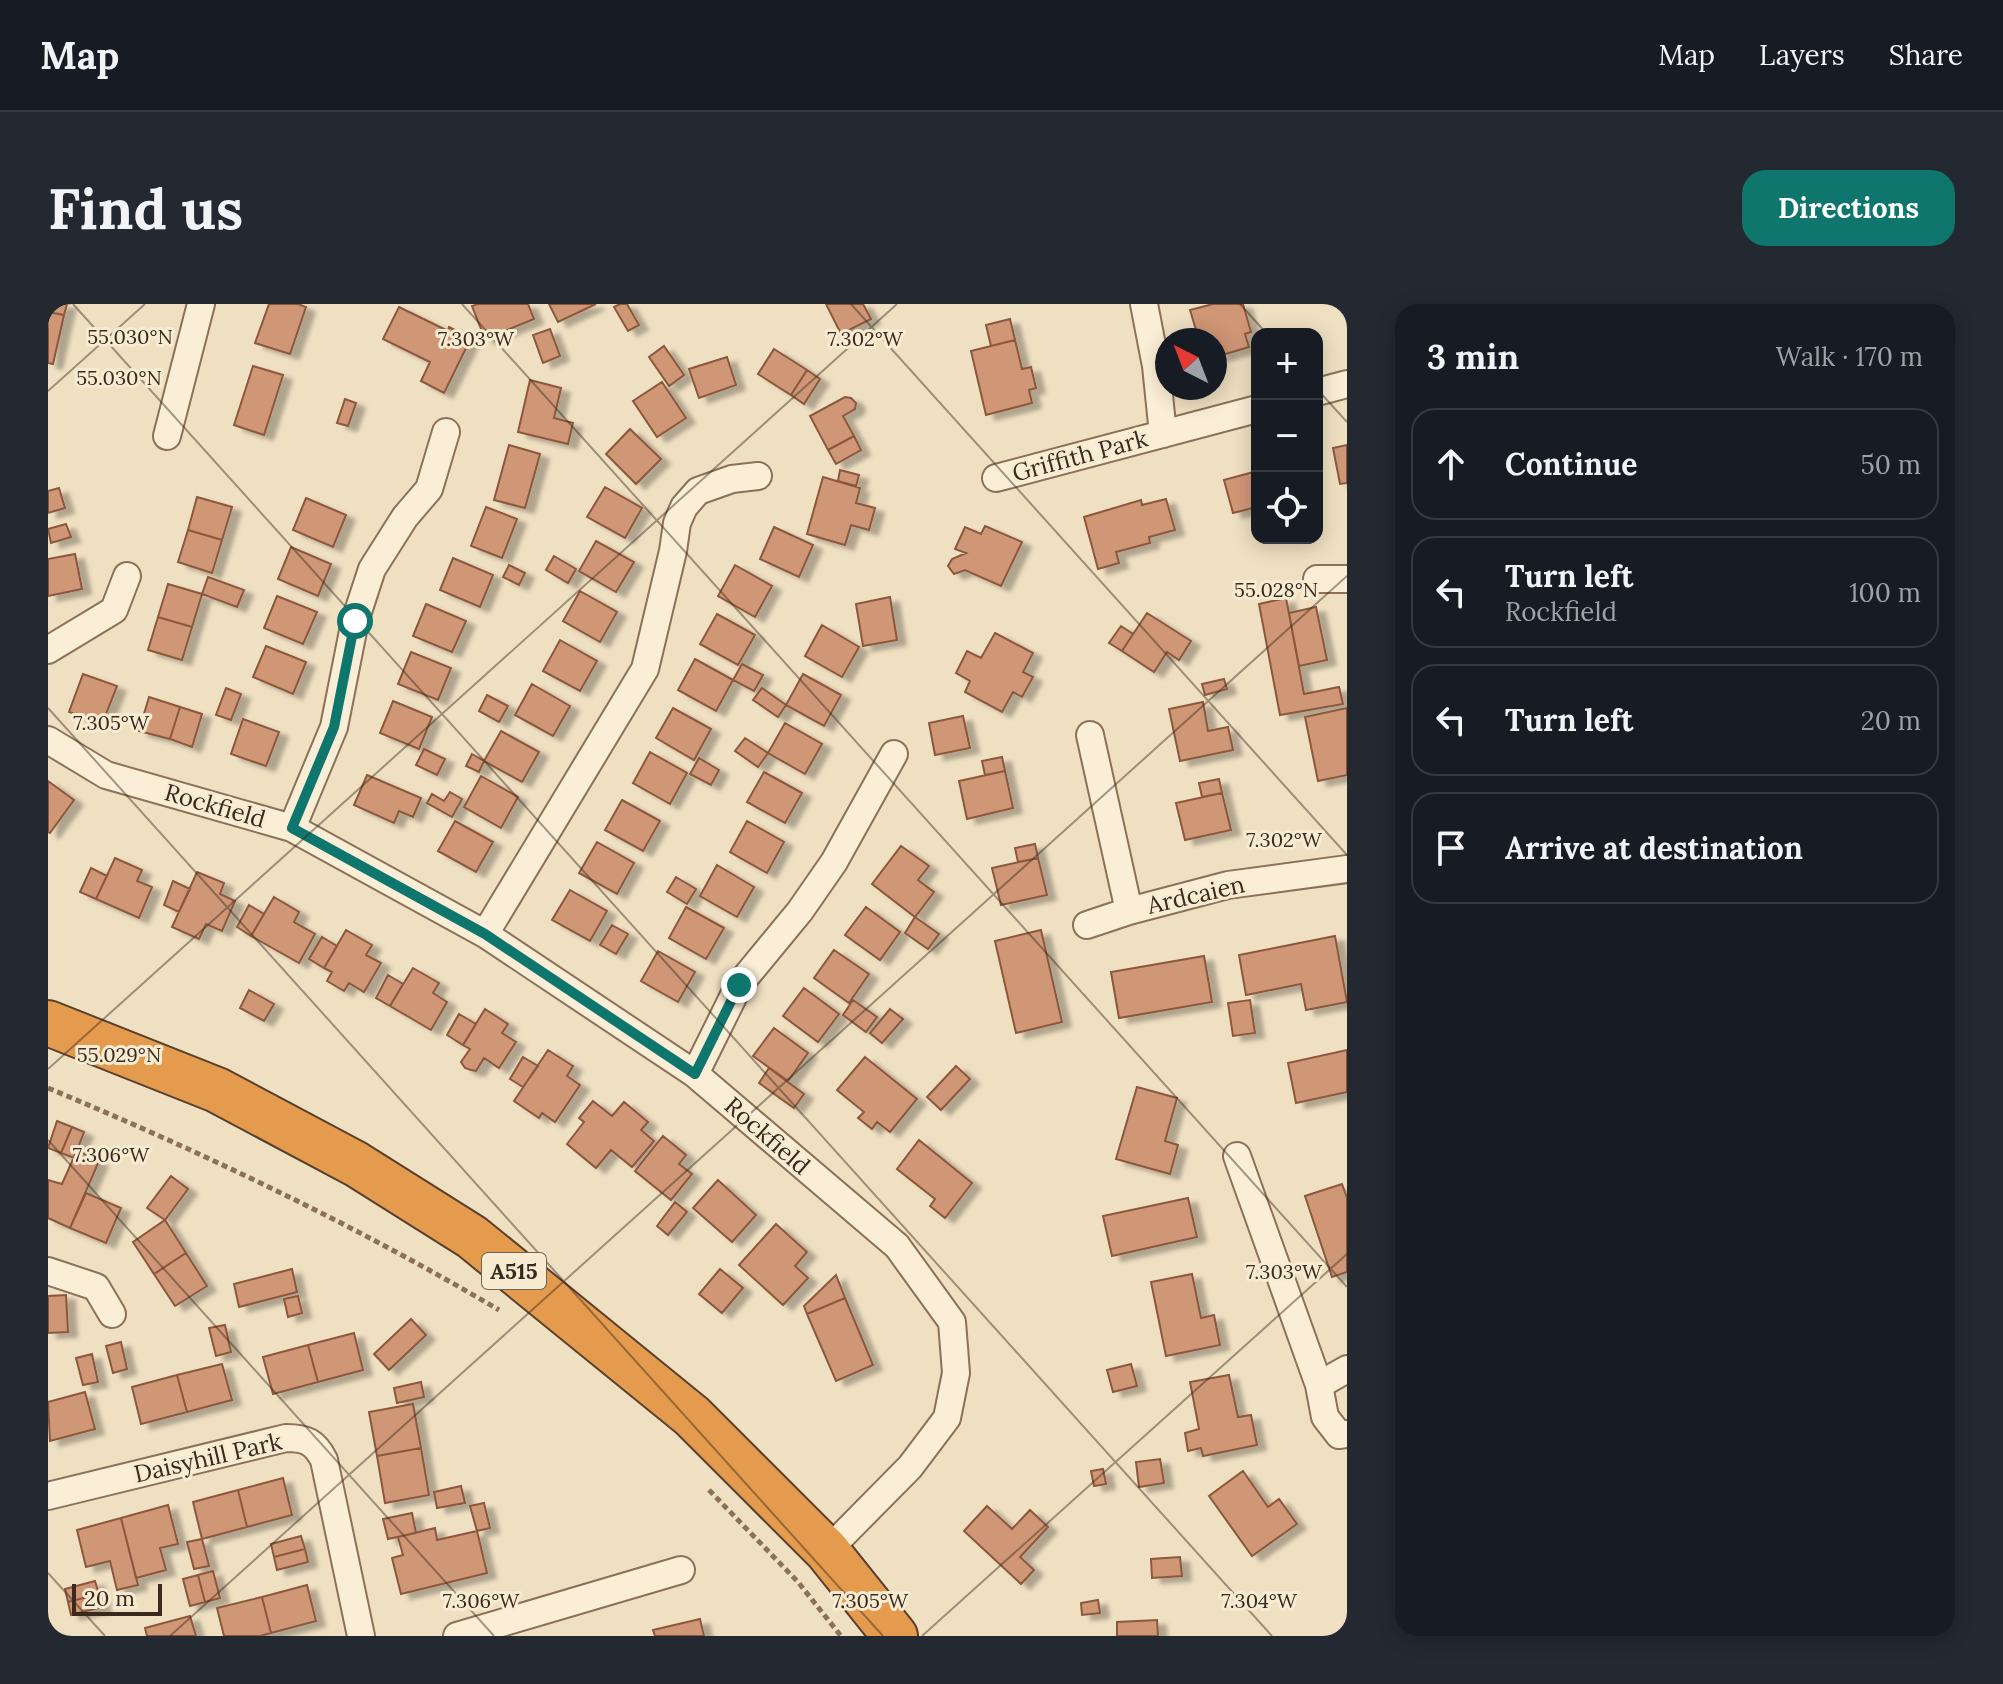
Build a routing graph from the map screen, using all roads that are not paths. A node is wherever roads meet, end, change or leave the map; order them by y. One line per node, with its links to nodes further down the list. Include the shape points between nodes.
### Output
1 (201, 304): 8 (street)
2 (1144, 304): 7 (street, Griffith Park)
3 (1347, 384): 4 (street)
4 (1323, 390)
5 (1251, 411): 7 (street, Griffith Park)
6 (446, 432): 18 (street, via 429,489 372,569 355,621 334,727)
7 (1163, 434): 10 (street, Griffith Park)
8 (167, 436)
9 (758, 476): 22 (street, via 698,491 684,507 645,669)
10 (996, 478)
11 (127, 576): 14 (street, via 114,610)
12 (1317, 579): 13 (street)
13 (1347, 579)
14 (48, 650)
15 (1090, 735): 20 (street, Ardcaien)
16 (48, 740): 18 (street, Rockfield, via 106,775)
17 (894, 754): 24 (street, via 834,862 739,985)
18 (292, 828): 22 (street, Rockfield)
19 (1347, 869): 20 (street, Ardcaien, via 1228,885)
20 (1129, 911): 21 (street)
21 (1087, 925)
22 (485, 934): 24 (street, Rockfield)
23 (48, 1023): 32 (highway, A515, via 217,1090 356,1164 472,1237 692,1416)
24 (695, 1074): 32 (street, Rockfield, via 897,1246 952,1322 956,1373 947,1418 910,1467)
25 (1237, 1156): 29 (street)
26 (48, 1271): 27 (street, via 96,1287)
27 (112, 1314)
28 (1347, 1369): 29 (street)
29 (1319, 1385): 30 (street, via 1325,1417 1339,1435)
30 (1347, 1434)
31 (48, 1496): 34 (street, Daisyhill Park, via 304,1438 318,1447 324,1460)
32 (827, 1551): 36 (highway, A515)
33 (681, 1570): 35 (street)
34 (361, 1636)
35 (457, 1636)
36 (895, 1636)

